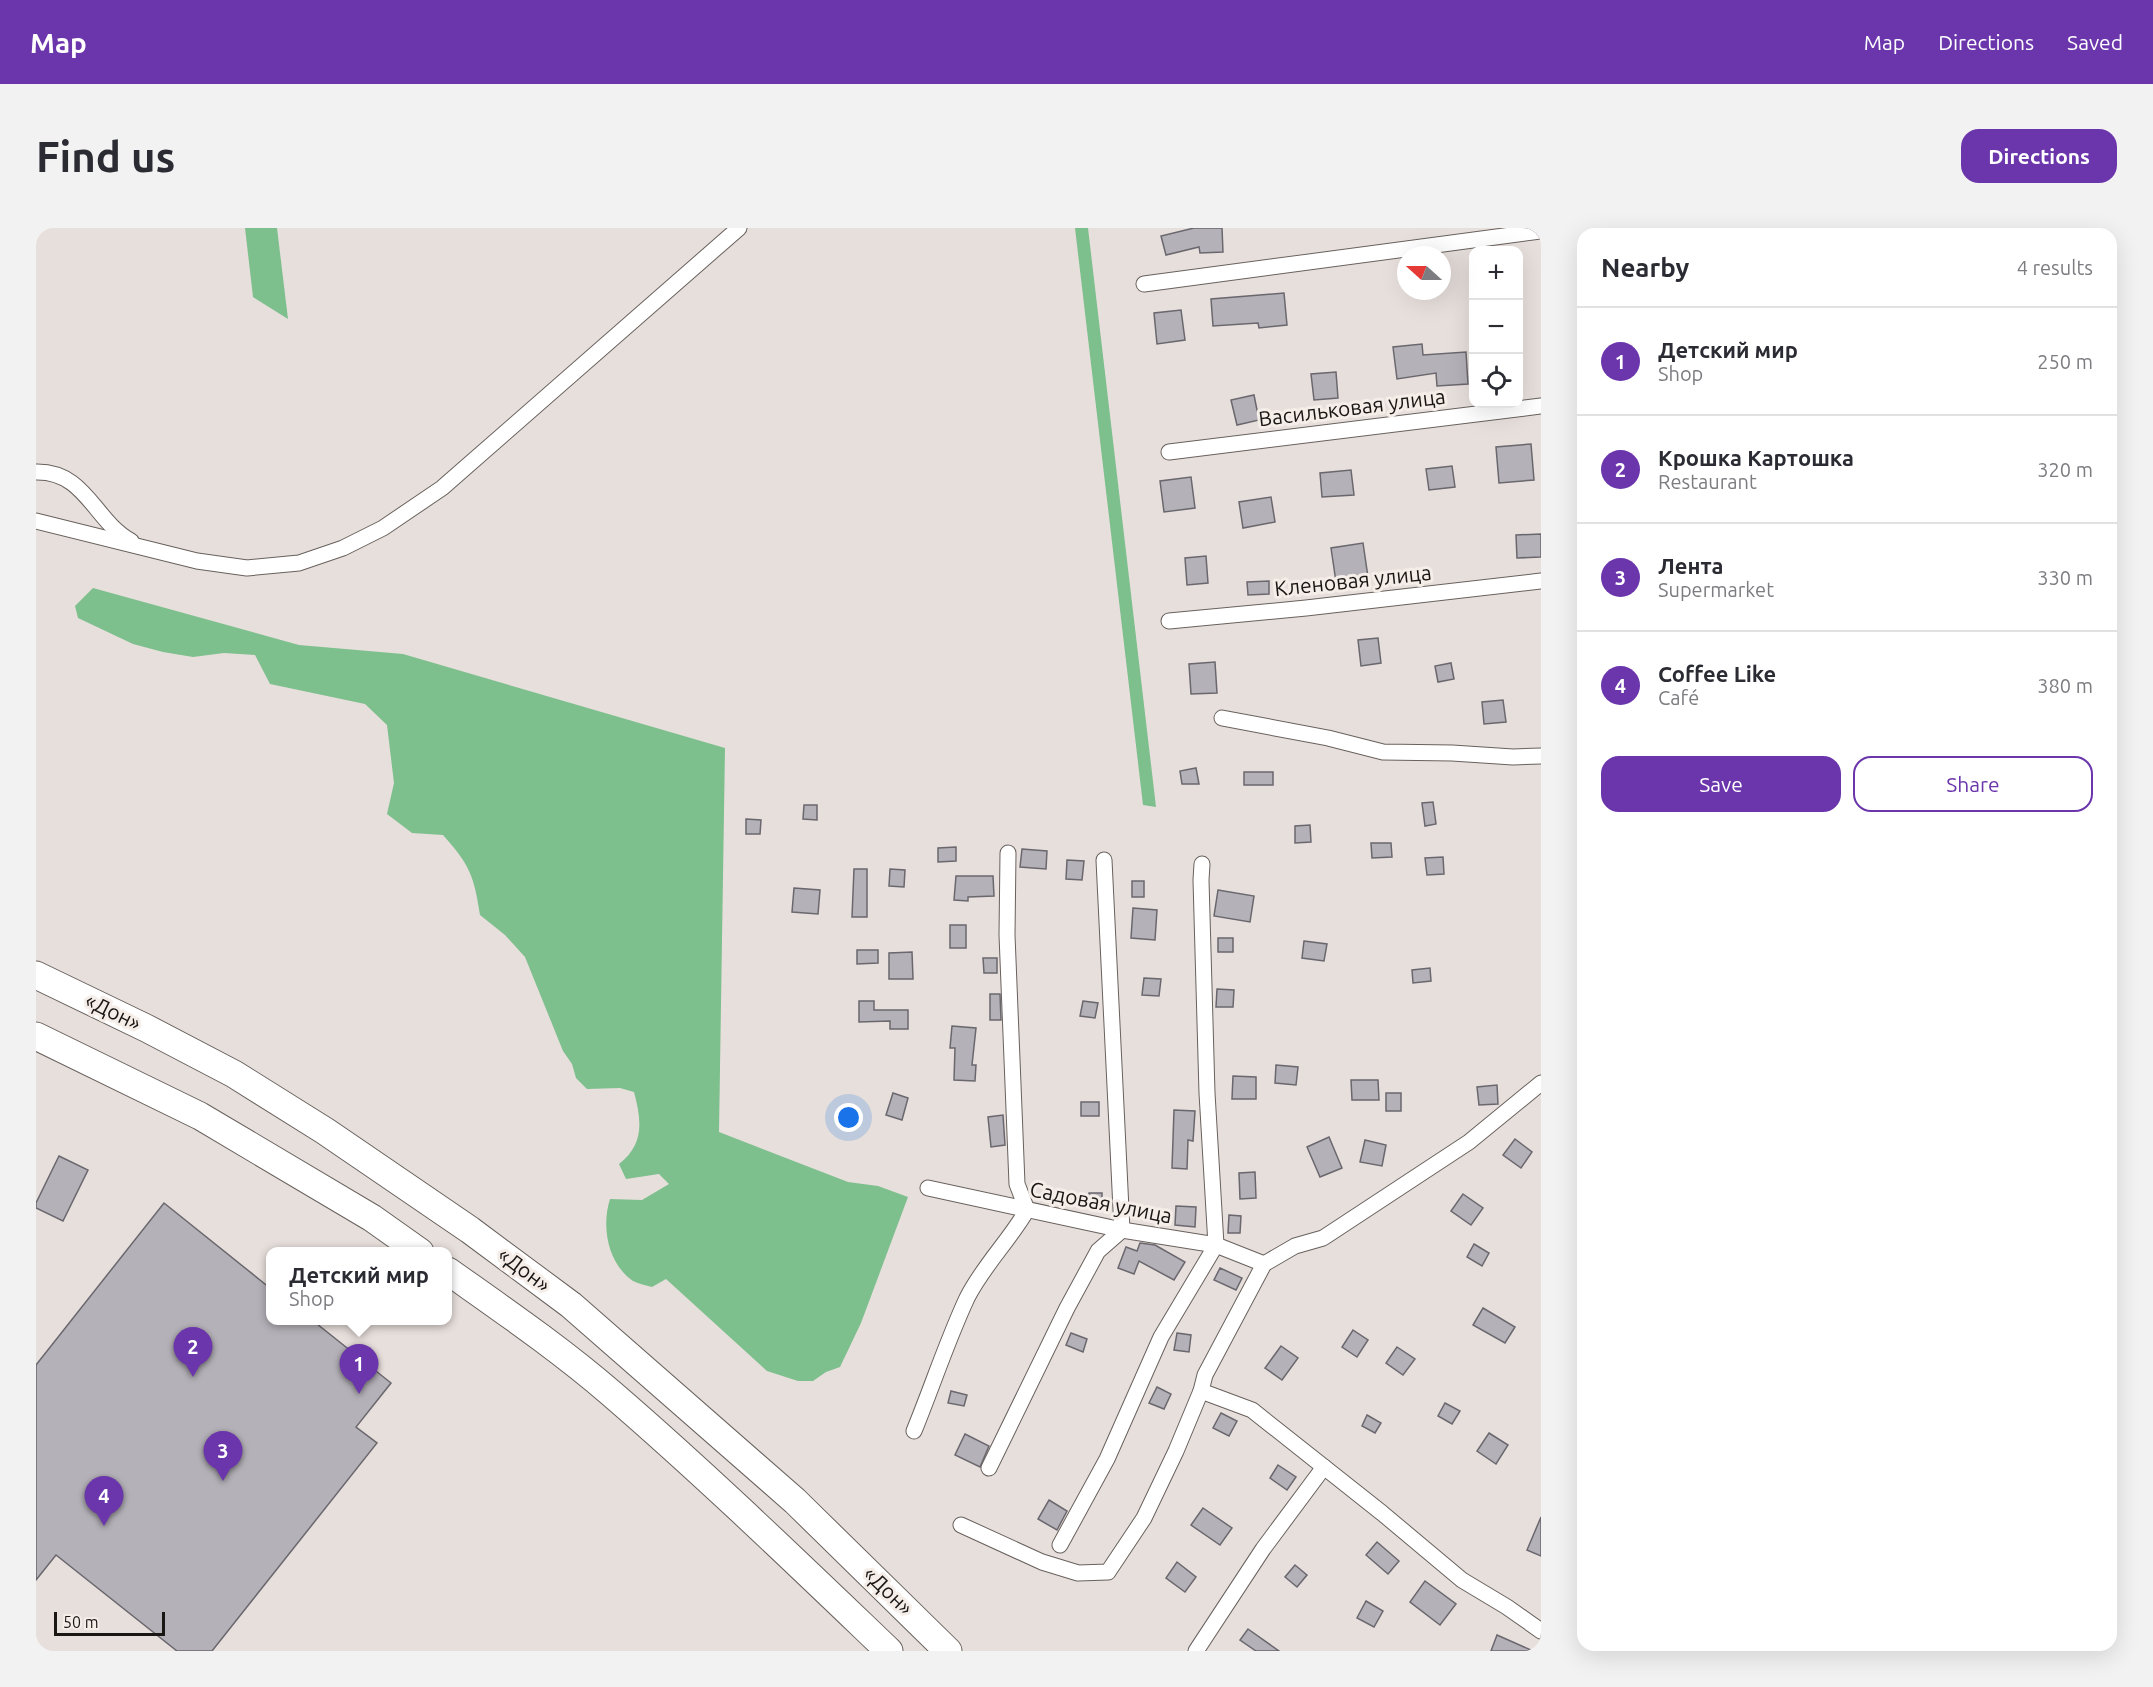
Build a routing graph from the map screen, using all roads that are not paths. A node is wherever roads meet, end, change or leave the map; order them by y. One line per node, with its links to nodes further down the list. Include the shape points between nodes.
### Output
1 (739, 228): 8 (street, via 442,488 383,528 343,548 299,563 247,568)
2 (1541, 231): 3 (street)
3 (1144, 284)
4 (1541, 406): 5 (street, Васильковая улица)
5 (1169, 452)
6 (36, 472): 8 (street, via 74,483 110,525)
7 (36, 520): 8 (street)
8 (141, 547)
9 (1541, 581): 10 (street, Кленовая улица)
10 (1169, 621)
11 (1222, 718): 12 (street, via 1383,752)
12 (1541, 756)
13 (1008, 852): 20 (street, via 1007,935 1017,1184)
14 (1104, 860): 21 (street)
15 (1202, 864): 22 (street, via 1207,1093)
16 (36, 975): 34 (highway, «Дон», via 234,1074 325,1131 571,1305 795,1501)
17 (36, 1036): 23 (highway, via 200,1116)
18 (1541, 1083): 24 (street, via 1469,1142 1323,1238 1295,1246)
19 (928, 1188): 20 (street, Садовая улица)
20 (1027, 1210): 21 (street, Садовая улица); 27 (street, via 967,1298)
21 (1122, 1230): 22 (street, Садовая улица); 29 (street, via 1098,1251)
22 (1216, 1245): 24 (street, Садовая улица); 31 (street, via 1161,1337 1107,1459)
23 (414, 1247)
24 (1264, 1264): 26 (street, via 1205,1375)
25 (452, 1273): 33 (highway, «Дон», via 611,1393 775,1541)
26 (1201, 1391): 28 (street, via 1252,1410); 30 (street, via 1144,1518 1108,1572 1078,1573 1042,1562)
27 (914, 1431)
28 (1324, 1467): 32 (street, via 1462,1580); 35 (street, via 1263,1549)
29 (989, 1468)
30 (961, 1525)
31 (1060, 1545)
32 (1541, 1631)
33 (889, 1651)
34 (948, 1651)
35 (1197, 1651)

